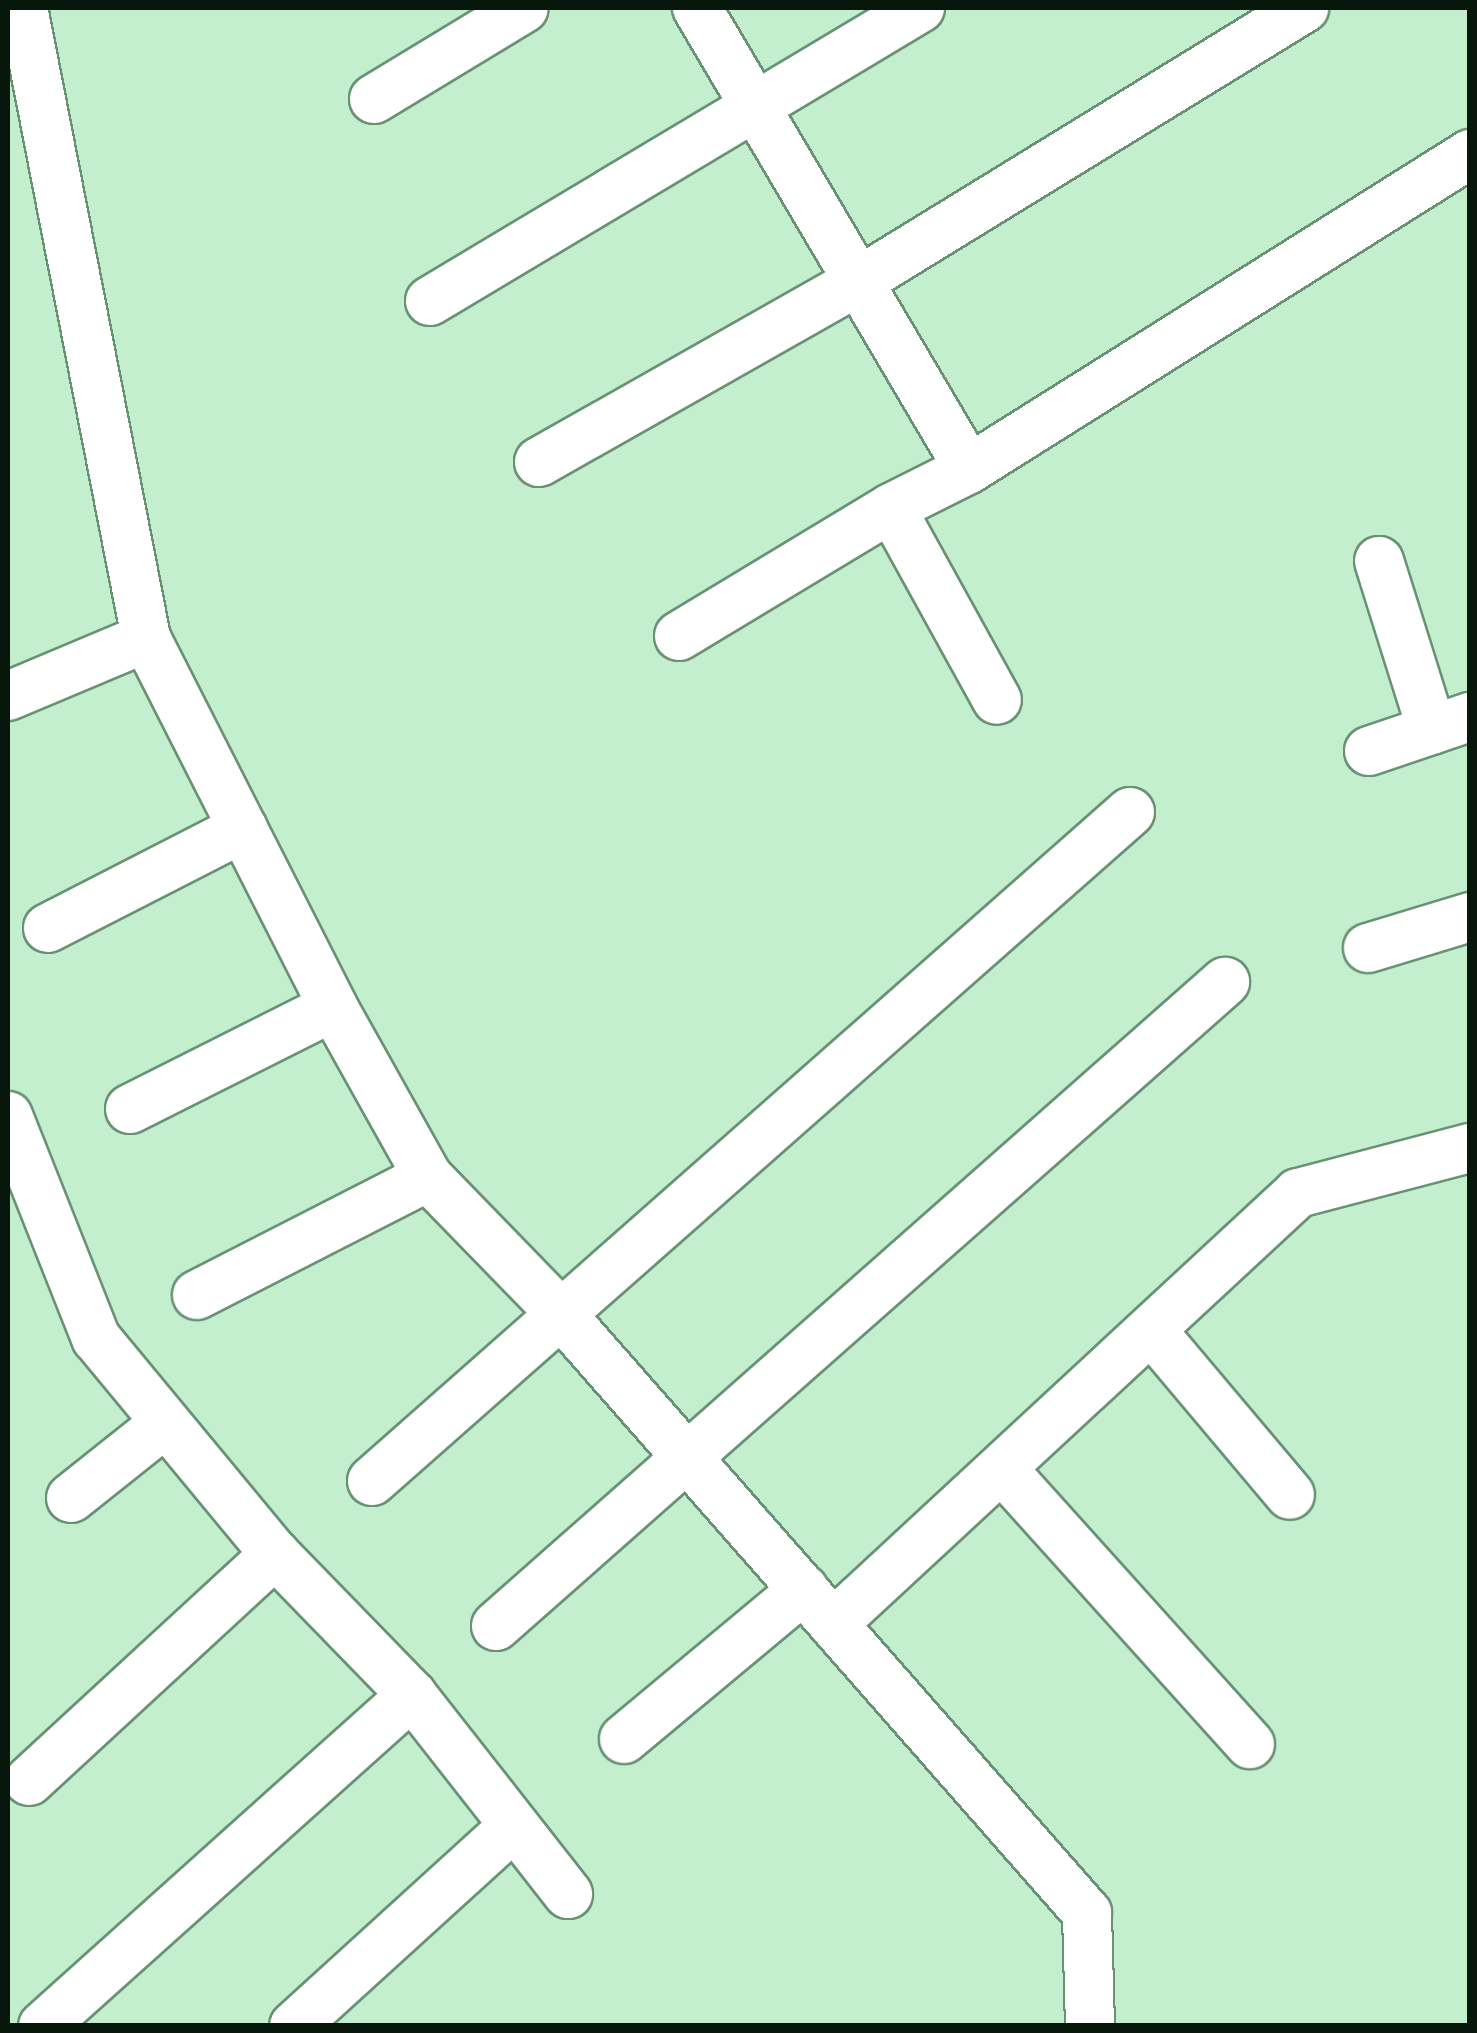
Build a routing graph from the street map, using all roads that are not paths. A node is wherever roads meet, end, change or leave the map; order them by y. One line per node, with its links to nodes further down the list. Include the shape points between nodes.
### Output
1 (23, 8): 16 (street)
2 (524, 8): 6 (street)
3 (697, 8): 7 (street)
4 (920, 8): 7 (street)
5 (1304, 8): 9 (street)
6 (374, 99)
7 (758, 110): 9 (street); 10 (street)
8 (1470, 154): 12 (street)
9 (856, 283): 11 (street); 12 (street)
10 (430, 301)
11 (539, 462)
12 (969, 469): 13 (street)
13 (891, 508): 15 (street); 18 (street)
14 (1379, 561): 19 (street)
15 (679, 636)
16 (146, 638): 17 (street); 22 (street)
17 (8, 696)
18 (997, 700)
19 (1450, 724): 20 (street)
20 (1368, 751)
21 (1130, 812): 33 (street)
22 (243, 828): 24 (street); 27 (street)
23 (1470, 917): 25 (street)
24 (48, 928)
25 (1368, 948)
26 (1225, 982): 36 (street)
27 (333, 1007): 28 (street); 31 (street)
28 (130, 1110)
29 (8, 1116): 35 (street, via 96,1338)
30 (1470, 1148): 34 (street, via 1298,1193)
31 (428, 1177): 32 (street); 33 (street)
32 (196, 1295)
33 (561, 1314): 36 (street); 38 (street)
34 (1152, 1331): 37 (street); 39 (street)
35 (164, 1423): 40 (street); 41 (street)
36 (688, 1458): 42 (street); 43 (street)
37 (1004, 1470): 42 (street); 46 (street)
38 (372, 1481)
39 (1290, 1495)
40 (72, 1498)
41 (275, 1554): 44 (street); 47 (street)
42 (818, 1607): 45 (street); 52 (street, via 1086,1912)
43 (496, 1626)
44 (412, 1695): 48 (street); 50 (street)
45 (624, 1740)
46 (1250, 1744)
47 (29, 1781)
48 (514, 1826): 49 (street); 51 (street)
49 (568, 1894)
50 (43, 2026)
51 (294, 2026)
52 (1090, 2026)

